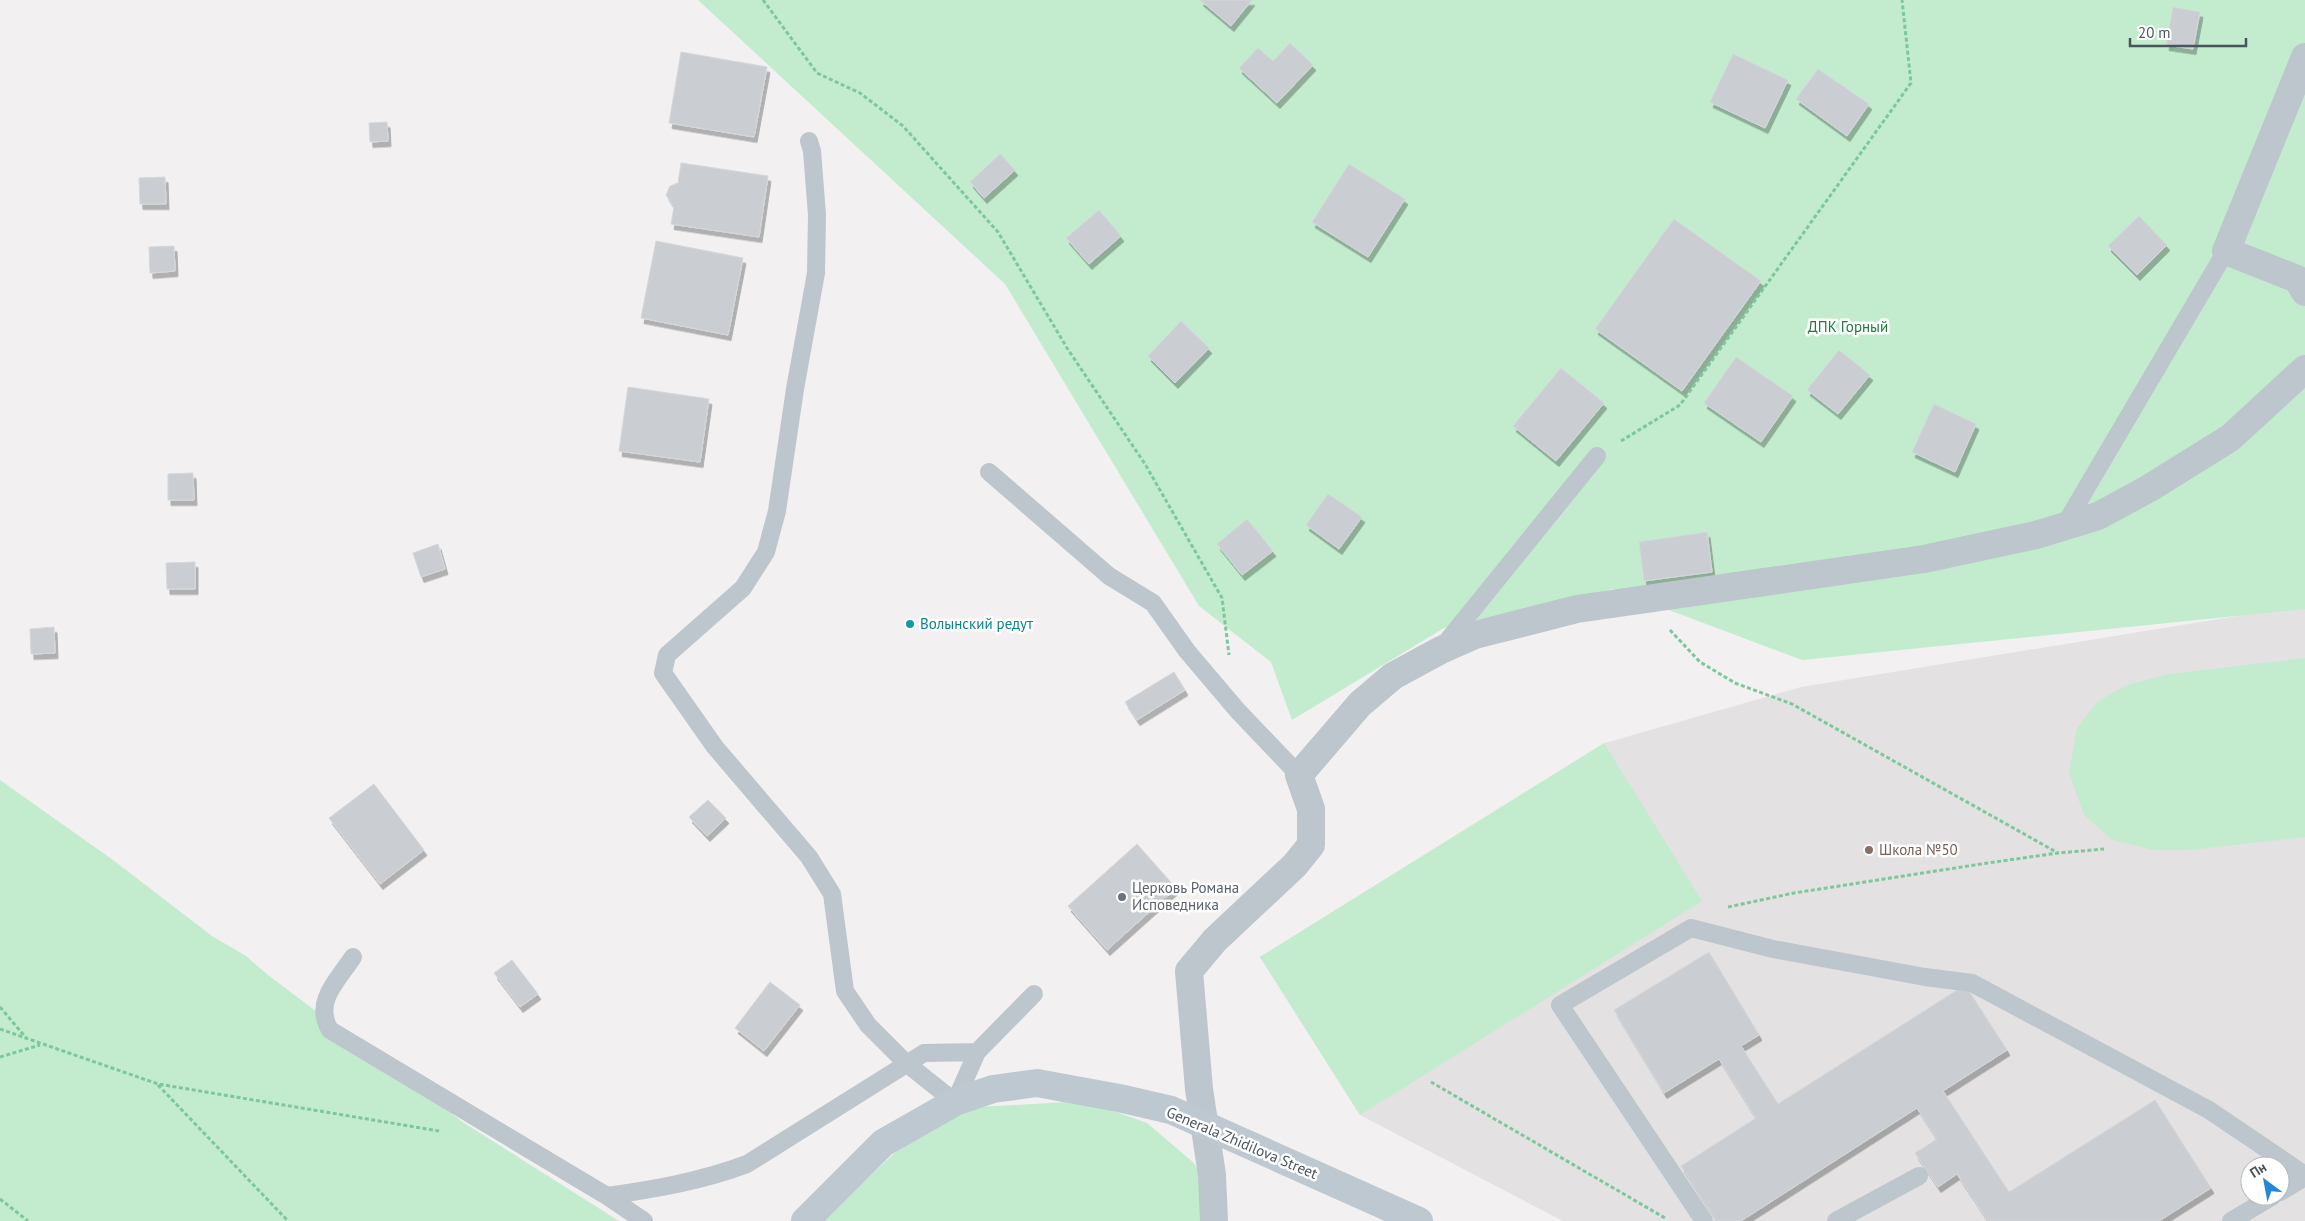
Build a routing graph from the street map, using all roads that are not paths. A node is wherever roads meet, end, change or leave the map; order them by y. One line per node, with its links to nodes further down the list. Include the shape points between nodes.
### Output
1 (2305, 57): 3 (street)
2 (809, 141): 14 (lane, via 817,215 816,273 778,511 766,552 743,588 667,655 663,673 714,747 809,857 832,894 845,991 868,1025)
3 (2226, 251): 4 (street, via 2297,279); 8 (lane)
4 (2305, 292)
5 (2305, 369): 8 (street, via 2230,438 2098,516)
6 (1597, 456): 9 (lane)
7 (989, 472): 10 (lane, via 1109,576 1153,603 1187,651 1237,710)
8 (2064, 526): 9 (street, via 1924,559 1577,609 1475,635)
9 (1441, 650): 10 (street, via 1394,676 1360,704)
10 (1299, 775): 16 (street, via 1311,809 1311,845 1295,866 1215,940 1189,970)
11 (353, 957): 20 (lane, via 325,999 324,1014 330,1030)
12 (1034, 994): 13 (lane)
13 (977, 1052): 14 (lane, via 924,1053); 15 (lane)
14 (906, 1063): 15 (lane); 20 (lane, via 747,1164 665,1188)
15 (955, 1102): 16 (main road, Generala Zhidilova Street, via 993,1089 1036,1083 1163,1108); 23 (main road, Generala Zhidilova Street, via 883,1143)
16 (1204, 1124): 24 (street, via 1212,1175); 25 (main road, Generala Zhidilova Street)
17 (1919, 1176): 27 (lane)
18 (2305, 1176): 19 (lane); 26 (lane, via 2209,1110 1972,983 1772,949 1691,928 1560,1005)
19 (2290, 1186)
20 (607, 1196): 22 (lane)
21 (2256, 1206): 28 (lane)
22 (644, 1221)
23 (805, 1221)
24 (1214, 1221)
25 (1419, 1221)
26 (1704, 1221)
27 (1836, 1221)
28 (2231, 1221)

